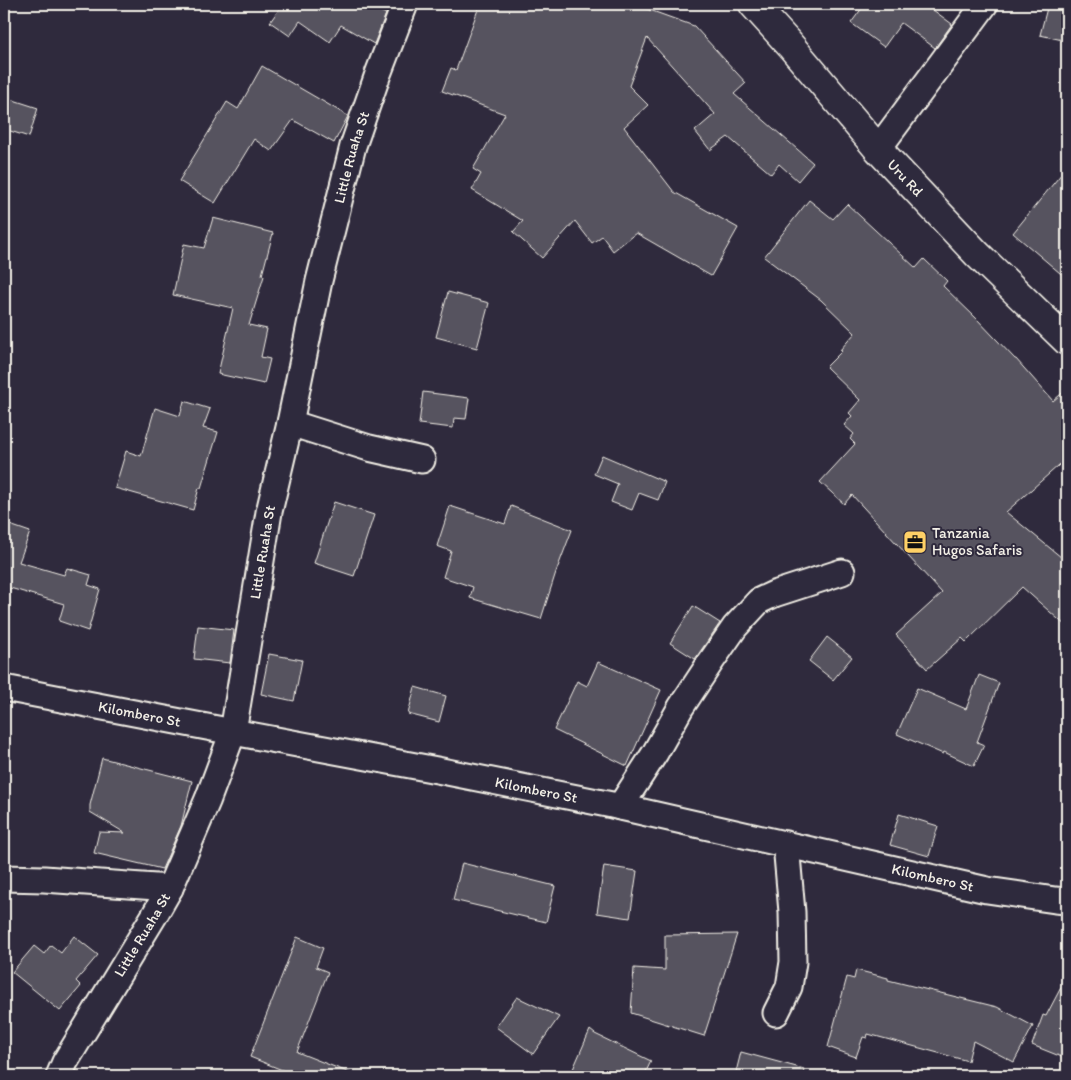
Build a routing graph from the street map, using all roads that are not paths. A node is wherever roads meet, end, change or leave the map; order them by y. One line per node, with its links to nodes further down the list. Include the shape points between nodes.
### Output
1 (405, 4): 6 (street, Little Ruaha St, via 353,146 319,281)
2 (753, 4): 4 (street, Uru Rd)
3 (985, 4): 4 (street)
4 (878, 149): 5 (street, Uru Rd, via 976,254)
5 (1067, 341)
6 (290, 423): 7 (street, via 369,448); 10 (street, Little Ruaha St, via 269,512)
7 (422, 460)
8 (842, 572): 11 (street, via 759,601 718,652)
9 (4, 688): 10 (street, Kilombero St)
10 (233, 732): 11 (street, Kilombero St); 14 (street, Little Ruaha St)
11 (620, 807): 12 (street, Kilombero St)
12 (786, 844): 15 (street, Kilombero St, via 987,890); 16 (street, via 793,962 789,987)
13 (4, 878): 14 (street)
14 (170, 888): 17 (street, Little Ruaha St)
15 (1067, 901)
16 (776, 1013)
17 (59, 1076)

